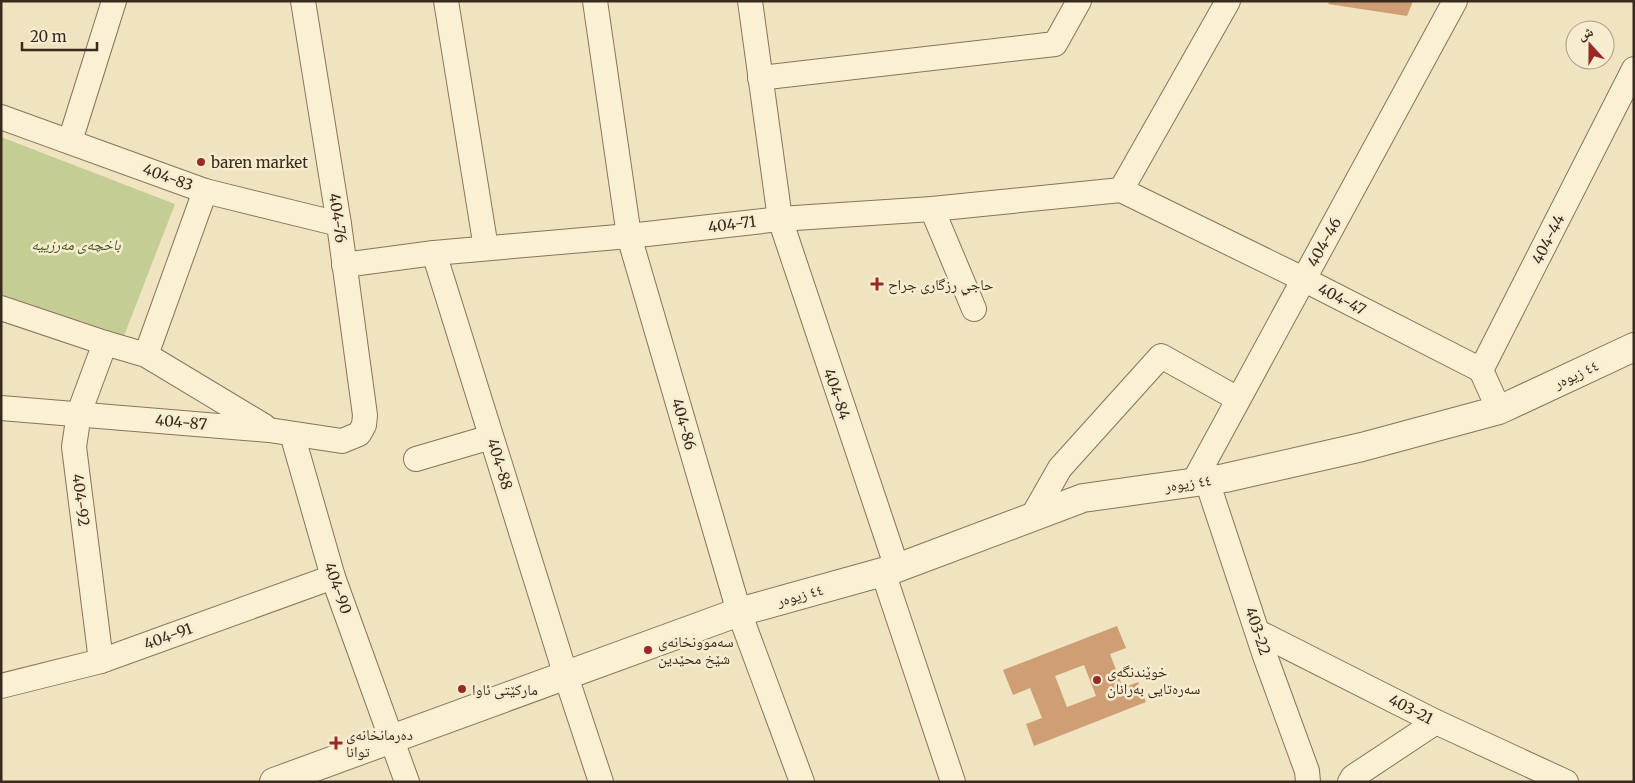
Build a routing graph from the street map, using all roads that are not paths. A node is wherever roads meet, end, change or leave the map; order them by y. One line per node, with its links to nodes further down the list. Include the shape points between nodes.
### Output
1 (114, 1): 12 (street)
2 (303, 1): 17 (street, 404-76)
3 (446, 1): 19 (street)
4 (595, 1): 18 (street, 404-86)
5 (750, 1): 10 (street, 404-84)
6 (1079, 1): 10 (street, via 1055,44)
7 (1228, 1): 13 (street)
8 (1455, 1): 22 (street, 404-46)
9 (1634, 69): 28 (street, 404-44)
10 (760, 78): 16 (street, 404-84)
11 (1, 117): 12 (street, 404-83)
12 (70, 141): 14 (street, 404-83)
13 (1121, 190): 15 (street, 404-71); 22 (street, 404-47)
14 (205, 191): 17 (street, 404-83); 27 (street)
15 (932, 209): 16 (street, 404-71); 24 (street)
16 (780, 218): 18 (street, 404-71); 39 (street, 404-84)
17 (339, 224): 21 (street, 404-76)
18 (629, 236): 19 (street, 404-71); 41 (street, 404-86)
19 (486, 248): 20 (street, 404-71)
20 (434, 253): 21 (street, 404-71); 35 (street, 404-88)
21 (344, 265): 34 (street, 404-76, via 364,415 364,426)
22 (1303, 279): 28 (street, 404-47); 29 (street, 404-46)
23 (1, 308): 25 (street)
24 (974, 310)
25 (105, 343): 27 (street); 32 (street, 404-92)
26 (1634, 348): 31 (street, ٤٤ زیوەر)
27 (146, 355): 33 (street)
28 (1481, 370): 31 (street)
29 (1238, 399): 37 (street, 404-46); 38 (street, via 1161,356 1060,468)
30 (1, 408): 32 (street, 404-87)
31 (1499, 410): 37 (street, ٤٤ زیوەر, via 1362,447)
32 (79, 413): 33 (street, 404-87); 43 (street, 404-92, via 74,446)
33 (281, 432): 34 (street, 404-87, via 342,441); 40 (street, 404-90)
34 (359, 434)
35 (491, 437): 36 (street); 44 (street, 404-88)
36 (416, 459)
37 (1200, 482): 38 (street, ٤٤ زیوەر, via 1083,498); 42 (street, 403-22)
38 (1032, 517): 39 (street, ٤٤ زیوەر)
39 (890, 570): 41 (street, ٤٤ زیوەر); 52 (street, 404-84)
40 (333, 577): 43 (street, 404-91); 47 (street, 404-90)
41 (739, 612): 44 (street, ٤٤ زیوەر); 51 (street, 404-86)
42 (1258, 632): 46 (street, 403-21); 53 (street, 403-22, via 1307,770)
43 (101, 661): 45 (street, 404-91)
44 (566, 676): 47 (street, ٤٤ زیوەر); 50 (street, 404-88)
45 (1, 686)
46 (1436, 722): 54 (street); 55 (street, 403-21)
47 (392, 740): 48 (street, ٤٤ زیوەر); 49 (street, 404-90)
48 (274, 782)
49 (407, 782)
50 (601, 782)
51 (802, 782)
52 (953, 782)
53 (1308, 782)
54 (1350, 782)
55 (1566, 782)

